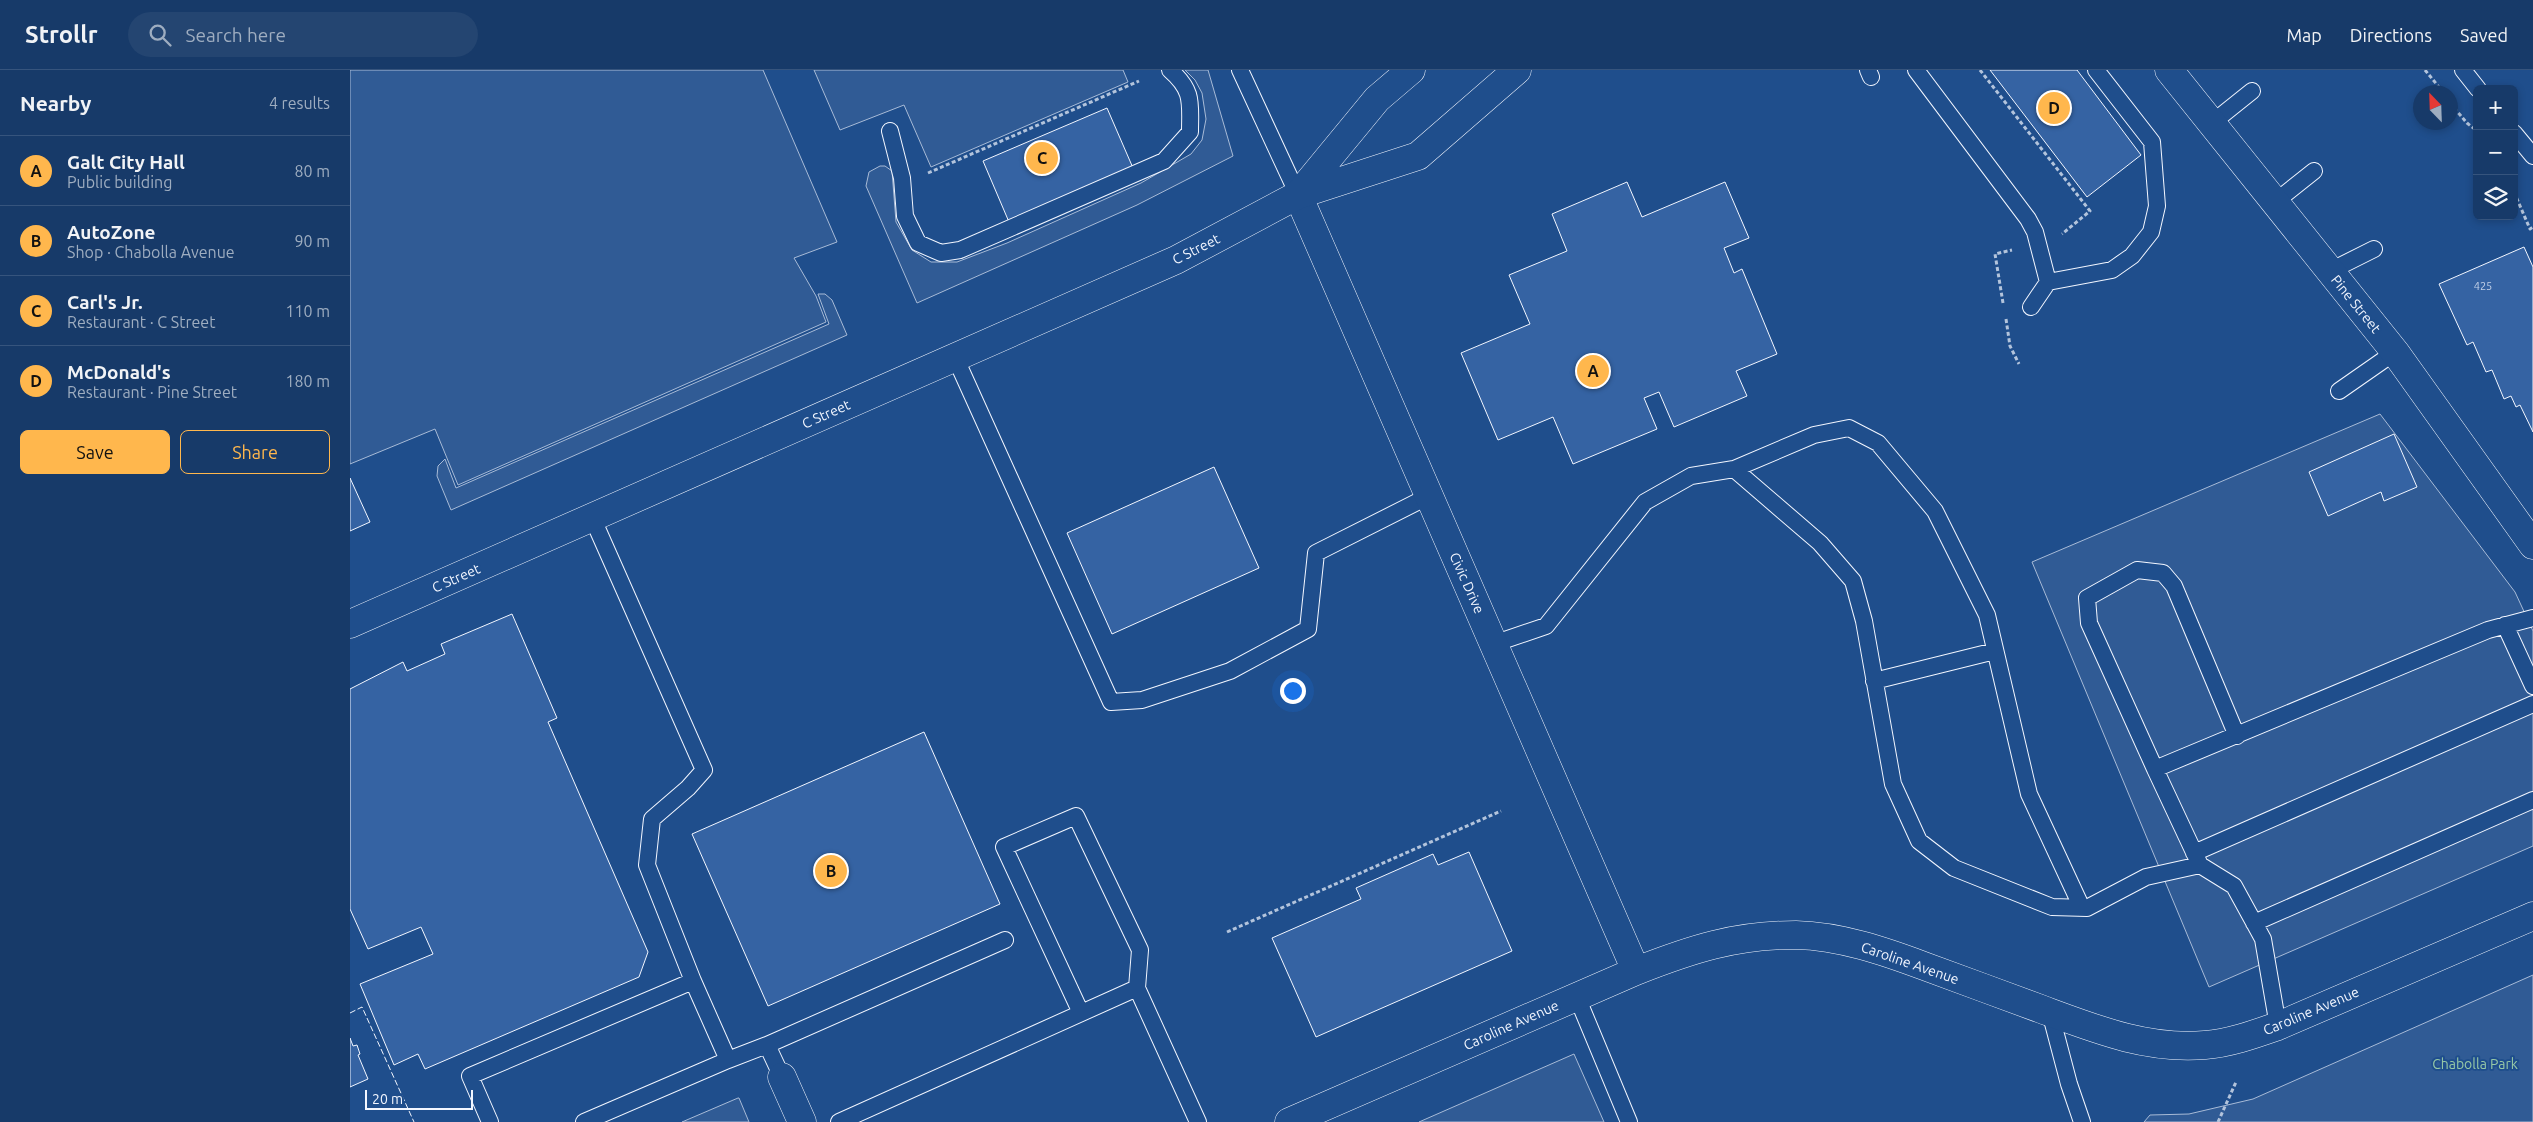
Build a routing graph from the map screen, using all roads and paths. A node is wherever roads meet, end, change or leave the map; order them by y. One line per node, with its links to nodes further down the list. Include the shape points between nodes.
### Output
1 (1170, 70): 21 (lane, via 1181,79 1190,96 1190,132 1164,162 960,250 941,254 918,243 905,216)
2 (1240, 70): 22 (lane)
3 (1411, 70): 22 (street, C Street, via 1377,100)
4 (1516, 70): 22 (street, C Street, via 1418,156)
5 (1916, 70): 28 (lane, via 2028,219 2035,232)
6 (2096, 70): 28 (lane, via 2152,142 2157,206 2153,224 2151,232 2132,256 2112,270)
7 (2169, 70): 15 (street, Pine Street)
8 (2425, 70): 11 (path)
9 (2463, 70): 12 (lane)
10 (1139, 81): 21 (path)
11 (2437, 85)
12 (2475, 85)
13 (2252, 91): 15 (lane)
14 (2458, 113): 16 (path)
15 (2212, 123): 24 (street, Pine Street)
16 (2476, 130)
17 (890, 131): 21 (lane)
18 (2518, 138): 19 (lane)
19 (2533, 156)
20 (2314, 170): 24 (lane)
21 (902, 184)
22 (1298, 195): 31 (street, C Street, via 1176,260); 34 (street, Civic Drive)
23 (2518, 201): 25 (path, via 2530,229)
24 (2275, 202): 27 (street, Pine Street)
25 (2533, 227)
26 (2374, 250): 27 (lane)
27 (2330, 272): 30 (street, Pine Street)
28 (2048, 282): 29 (lane)
29 (2031, 307)
30 (2395, 352): 32 (lane); 36 (street, Pine Street)
31 (954, 358): 34 (lane, via 1111,702 1142,700 1230,671 1308,628 1316,553); 35 (street, C Street)
32 (2339, 391)
33 (1734, 469): 40 (lane, via 1691,476 1645,502 1546,626); 41 (lane, via 1814,435 1850,428 1878,443 1935,511 1987,615); 42 (lane, via 1820,544 1853,581 1864,621)
34 (1429, 496): 40 (street, Civic Drive)
35 (592, 517): 38 (street, C Street); 56 (lane, via 704,770 652,819 647,865)
36 (2533, 545)
37 (2533, 618): 39 (lane)
38 (350, 624)
39 (2506, 625): 43 (lane); 45 (lane)
40 (1493, 644): 55 (street, Civic Drive)
41 (1995, 652): 42 (lane); 50 (lane, via 2029,794)
42 (1874, 681): 50 (lane, via 1893,784 1919,841 1954,868 2052,907)
43 (2533, 686)
44 (2533, 704): 49 (lane)
45 (2237, 736): 46 (lane); 46 (lane, via 2174,586 2162,573 2137,570 2087,598 2088,623)
46 (2155, 770): 49 (lane)
47 (2533, 800): 52 (lane)
48 (1501, 811): 53 (path)
49 (2197, 859): 50 (lane, via 2146,877); 52 (lane, via 2234,886)
50 (2082, 908)
51 (2533, 916): 61 (street, Caroline Avenue)
52 (2254, 923): 61 (lane, via 2263,940)
53 (1227, 932)
54 (1005, 940): 62 (lane)
55 (1636, 971): 58 (street, Caroline Avenue); 59 (street, Caroline Avenue, via 1698,948 1742,938 1798,935 1852,943 1894,955)
56 (693, 981): 63 (lane); 66 (lane, via 470,1076)
57 (1138, 988): 60 (lane); 60 (lane, via 1140,950 1076,816 1004,847); 70 (lane)
58 (1577, 997): 71 (street, Caroline Avenue); 72 (lane)
59 (2050, 1012): 61 (street, Caroline Avenue, via 2115,1036 2156,1044 2206,1045); 73 (lane)
60 (1081, 1013): 69 (lane)
61 (2278, 1026)
62 (768, 1045): 63 (lane); 64 (lane)
63 (728, 1060): 67 (lane)
64 (782, 1077): 68 (street)
65 (2236, 1082): 74 (path)
66 (490, 1122)
67 (584, 1122)
68 (802, 1122)
69 (839, 1122)
70 (1198, 1122)
71 (1289, 1122)
72 (1630, 1122)
73 (2082, 1122)
74 (2218, 1122)

